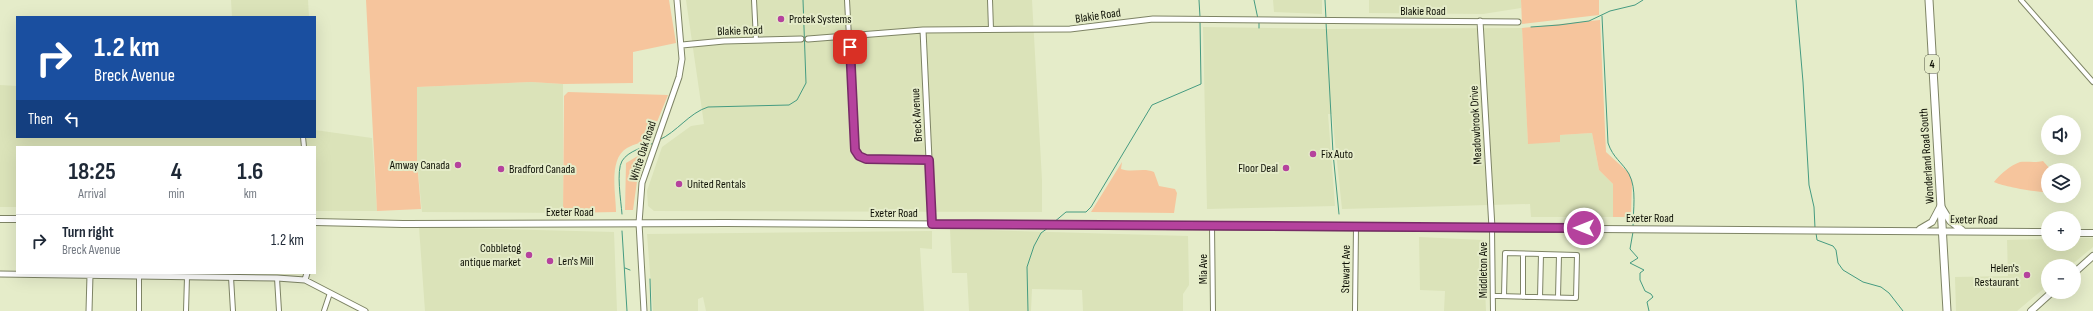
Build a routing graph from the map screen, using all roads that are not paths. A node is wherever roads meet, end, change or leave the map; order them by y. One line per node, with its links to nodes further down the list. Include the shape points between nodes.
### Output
1 (677, 0): 15 (street, White Oak Road)
2 (754, 0): 14 (street)
3 (847, 0): 11 (street)
4 (990, 0): 9 (street)
5 (1928, 0): 18 (main road, Wonderland Road South / 4)
6 (2021, 0): 16 (street)
7 (1480, 21): 8 (street, Blakie Road); 9 (street, Blakie Road, via 1152,19 1070,30); 26 (street, Meadowbrook Drive)
8 (1518, 22)
9 (991, 29): 10 (street, Blakie Road)
10 (923, 30): 11 (street, Blakie Road); 17 (street, Breck Avenue)
11 (849, 35): 13 (street, Blakie Road); 17 (street, via 855,148 858,154 866,159)
12 (801, 39): 13 (street, Blakie Road); 14 (street, Blakie Road)
13 (808, 39)
14 (756, 40): 15 (street, Blakie Road, via 724,40)
15 (682, 45): 22 (street, White Oak Road, via 678,77 642,182)
16 (2093, 82)
17 (929, 160): 23 (street, Breck Avenue)
18 (1941, 205): 27 (main road, via 1932,222); 28 (main road, Wonderland Road South / 4); 29 (main road, via 1950,220)
19 (0, 219): 20 (main road)
20 (16, 219)
21 (316, 222): 22 (main road, Exeter Road)
22 (639, 223): 23 (main road, Exeter Road); 60 (street, White Oak Road)
23 (932, 224): 24 (main road, Exeter Road)
24 (1212, 226): 25 (main road, Exeter Road); 61 (street, Mia Ave)
25 (1356, 227): 26 (main road, Exeter Road); 62 (street, Stewart Ave)
26 (1492, 228): 27 (main road, Exeter Road); 47 (street, Middleton Ave)
27 (1919, 230): 28 (main road, Exeter Road)
28 (1943, 230): 29 (main road, Exeter Road); 64 (main road, Wonderland Road South / 4)
29 (1964, 230): 30 (main road, Exeter Road)
30 (2041, 232)
31 (2081, 232): 32 (main road)
32 (2092, 233)
33 (1523, 254): 34 (street); 48 (street, via 1505,253); 49 (street)
34 (1541, 254): 35 (street); 50 (street)
35 (1559, 255): 51 (street); 51 (street, via 1576,255 1576,298)
36 (2093, 256): 37 (main road)
37 (2081, 267)
38 (0, 274): 40 (street)
39 (307, 274): 45 (street)
40 (90, 276): 41 (street); 53 (street)
41 (139, 276): 42 (street); 54 (street)
42 (187, 277): 43 (street); 55 (street)
43 (231, 277): 44 (street); 56 (street)
44 (277, 278): 45 (street); 57 (street)
45 (305, 280): 46 (street)
46 (330, 293): 58 (street); 59 (street)
47 (1493, 296): 48 (street); 63 (street, Middleton Ave)
48 (1504, 296): 49 (street)
49 (1523, 297): 50 (street)
50 (1540, 297): 51 (street)
51 (1558, 298)
52 (2044, 299): 65 (main road)
53 (90, 311)
54 (139, 311)
55 (186, 311)
56 (233, 311)
57 (279, 311)
58 (324, 311)
59 (365, 311)
60 (644, 311)
61 (1213, 311)
62 (1355, 311)
63 (1493, 311)
64 (1947, 311)
65 (2031, 311)

